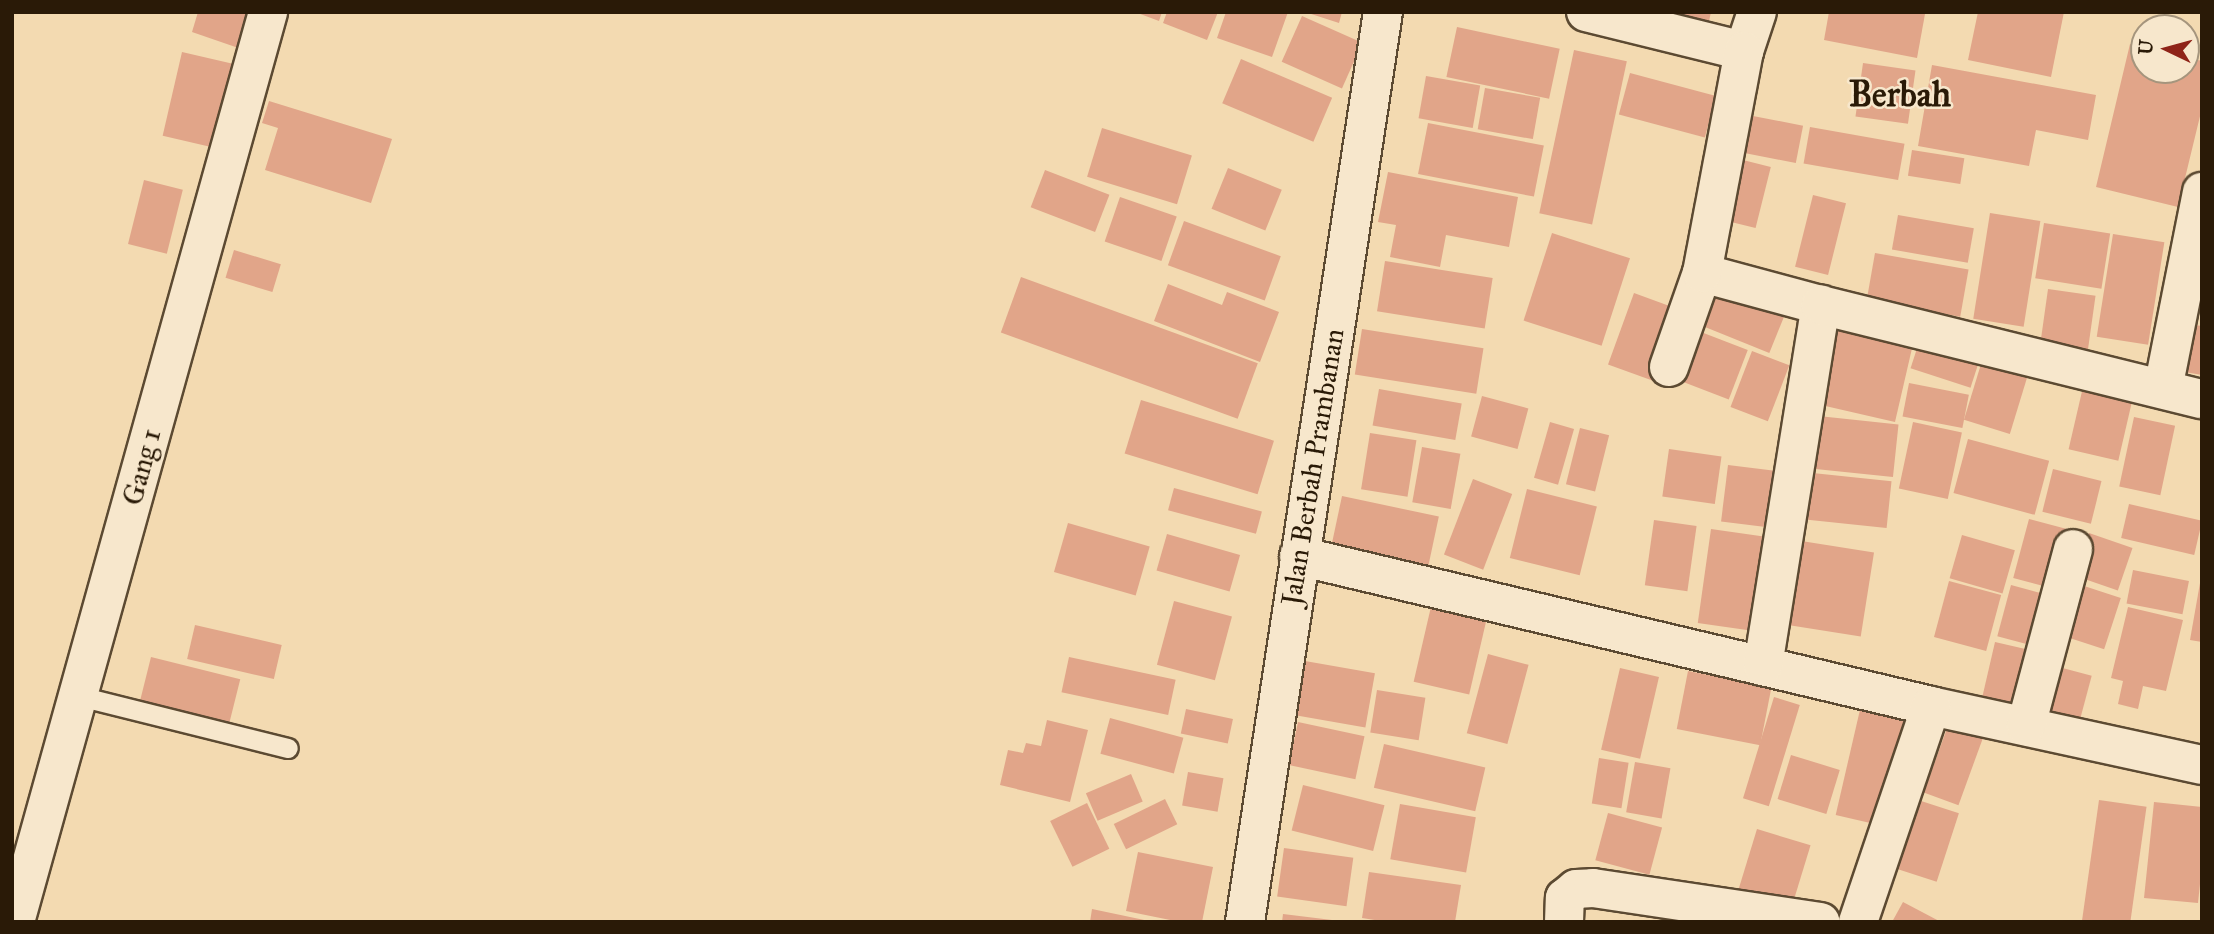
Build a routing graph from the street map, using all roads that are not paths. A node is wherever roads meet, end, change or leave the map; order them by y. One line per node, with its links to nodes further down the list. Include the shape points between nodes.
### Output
1 (268, 12): 15 (street, Gang 1)
2 (1383, 12): 13 (street, Jalan Berbah Prambanan)
3 (1587, 12): 5 (street)
4 (1757, 12): 5 (street)
5 (1744, 51): 7 (street)
6 (2202, 192): 10 (street)
7 (1702, 273): 8 (street); 9 (street)
8 (1821, 305): 10 (street); 14 (street)
9 (1669, 367)
10 (2163, 388): 11 (street)
11 (2202, 398)
12 (2073, 549): 17 (street)
13 (1298, 556): 14 (street); 21 (street, Jalan Berbah Prambanan)
14 (1763, 666): 16 (street)
15 (79, 696): 18 (lane); 20 (street, Gang 1)
16 (1931, 706): 17 (street); 24 (street)
17 (2026, 726): 19 (street)
18 (288, 748)
19 (2202, 765)
20 (15, 922)
21 (1245, 922)
22 (1564, 922): 23 (street, via 1565,898 1576,889 1593,888)
23 (1821, 922)
24 (1858, 922)

